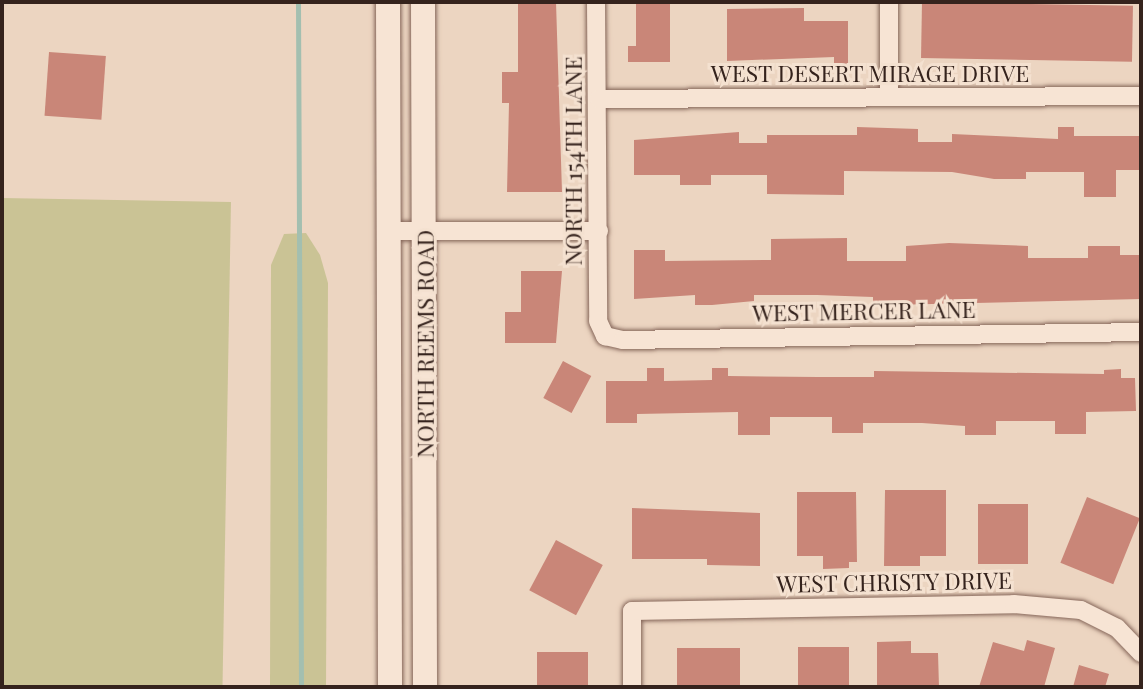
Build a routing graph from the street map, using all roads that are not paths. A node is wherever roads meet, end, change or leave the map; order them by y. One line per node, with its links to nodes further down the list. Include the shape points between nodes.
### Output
1 (388, 2): 8 (main road, NORTH REEMS ROAD)
2 (423, 2): 10 (main road, NORTH REEMS ROAD)
3 (596, 2): 7 (street, NORTH 154TH LANE)
4 (889, 2): 6 (street)
5 (1141, 96): 6 (street, WEST DESERT MIRAGE DRIVE)
6 (890, 97): 7 (street, WEST DESERT MIRAGE DRIVE)
7 (598, 99): 9 (street, NORTH 154TH LANE)
8 (389, 231): 10 (street); 14 (main road, NORTH REEMS ROAD)
9 (599, 231): 10 (street); 11 (street, NORTH 154TH LANE)
10 (425, 232): 15 (main road, NORTH REEMS ROAD)
11 (598, 321): 12 (street, WEST MERCER LANE, via 605,336 623,340)
12 (1141, 331)
13 (1141, 653): 16 (street, WEST CHRISTY DRIVE, via 1117,628 1081,610 1014,604 632,611)
14 (390, 687)
15 (425, 687)
16 (632, 687)

